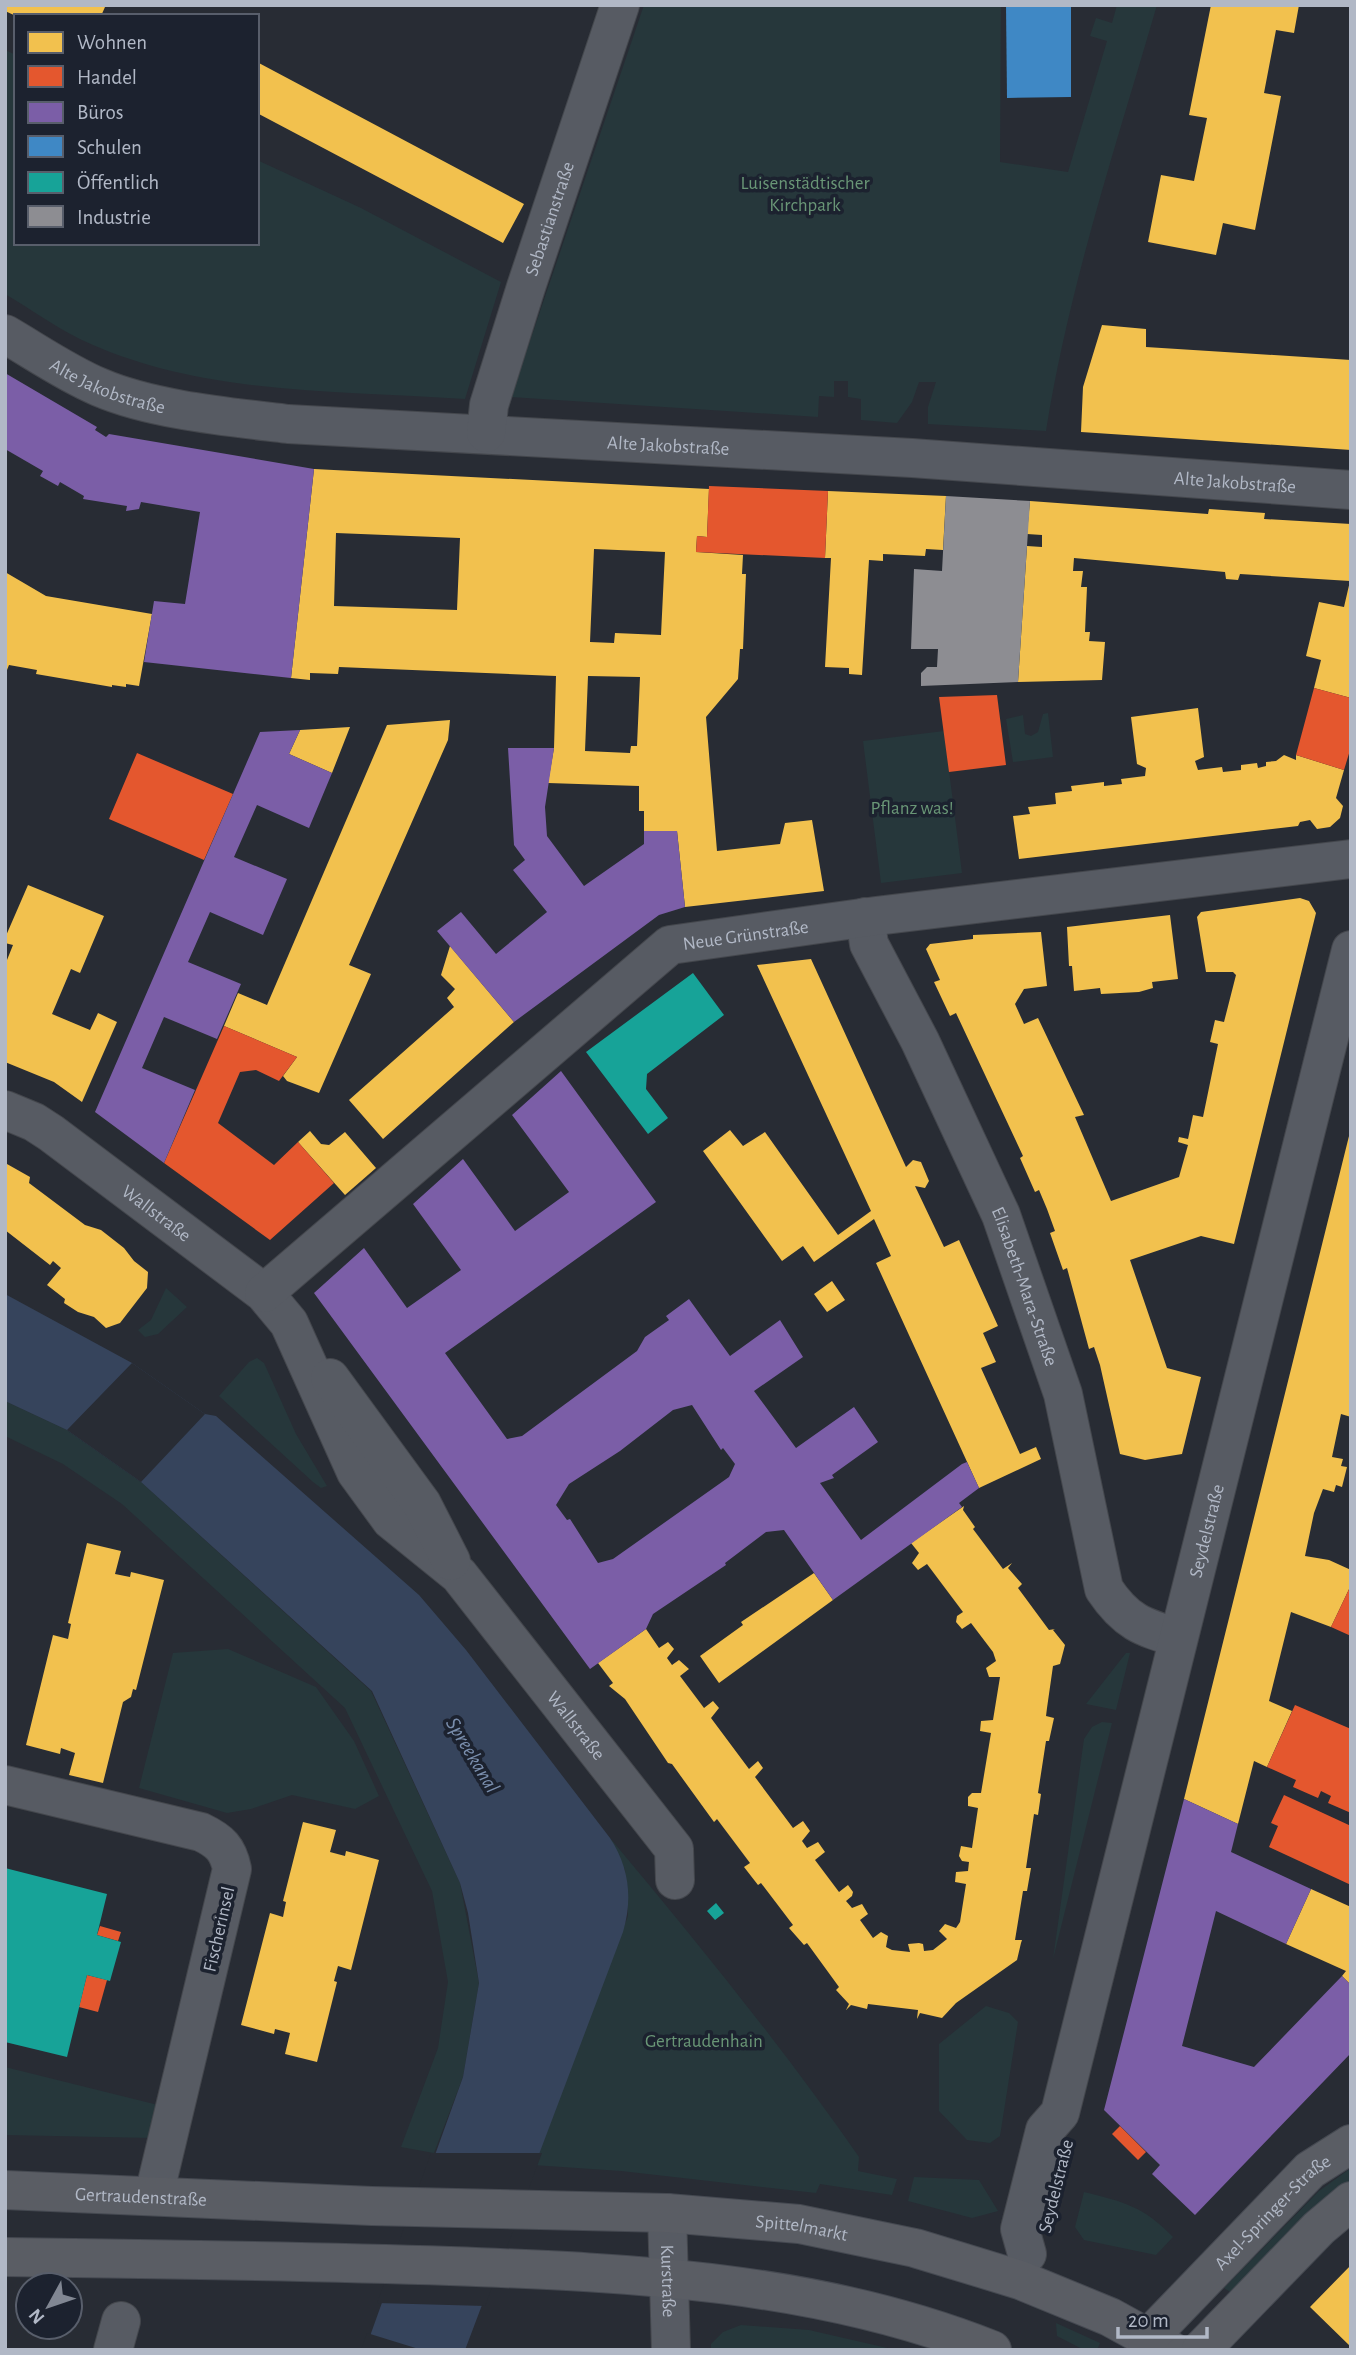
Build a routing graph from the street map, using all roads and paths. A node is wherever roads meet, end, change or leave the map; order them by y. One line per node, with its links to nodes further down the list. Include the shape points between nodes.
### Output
1 (620, 5): 3 (street, Sebastianstraße, via 489,405)
2 (5, 334): 3 (street, Alte Jakobstraße, via 100,388 213,415 374,430)
3 (486, 433): 4 (street, Alte Jakobstraße)
4 (1351, 490)
5 (1351, 859): 6 (street, Neue Grünstraße)
6 (865, 917): 9 (street, Neue Grünstraße, via 670,945); 10 (street, Elisabeth-Mara-Straße, via 869,944 1001,1215 1063,1394 1104,1589 1137,1626)
7 (1351, 950): 10 (street, Seydelstraße)
8 (5, 1110): 9 (street, Wallstraße, via 51,1133)
9 (264, 1293): 12 (street, Wallstraße, via 422,1504 459,1575 674,1849)
10 (1178, 1638): 20 (street, Seydelstraße, via 1060,2113 1045,2130 1020,2229)
11 (5, 1785): 15 (street, Fischerinsel, via 201,1832 229,1853 232,1870)
12 (675, 1880)
13 (1351, 2144): 22 (main road, Axel-Springer-Straße, via 1310,2170)
14 (5, 2190): 15 (main road, Gertraudenstraße)
15 (154, 2195): 17 (main road, Gertraudenstraße)
16 (1351, 2201): 25 (main road)
17 (579, 2211): 18 (main road, Spittelmarkt)
18 (667, 2213): 20 (main road, Spittelmarkt, via 750,2218 843,2232); 21 (street, Kurstraße)
19 (5, 2257): 21 (main road, via 263,2260)
20 (1023, 2267): 22 (main road, Spittelmarkt)
21 (668, 2277): 23 (street, Kurstraße); 24 (main road, via 801,2294 954,2334)
22 (1155, 2346)
23 (671, 2350)
24 (992, 2350)
25 (1201, 2350)

